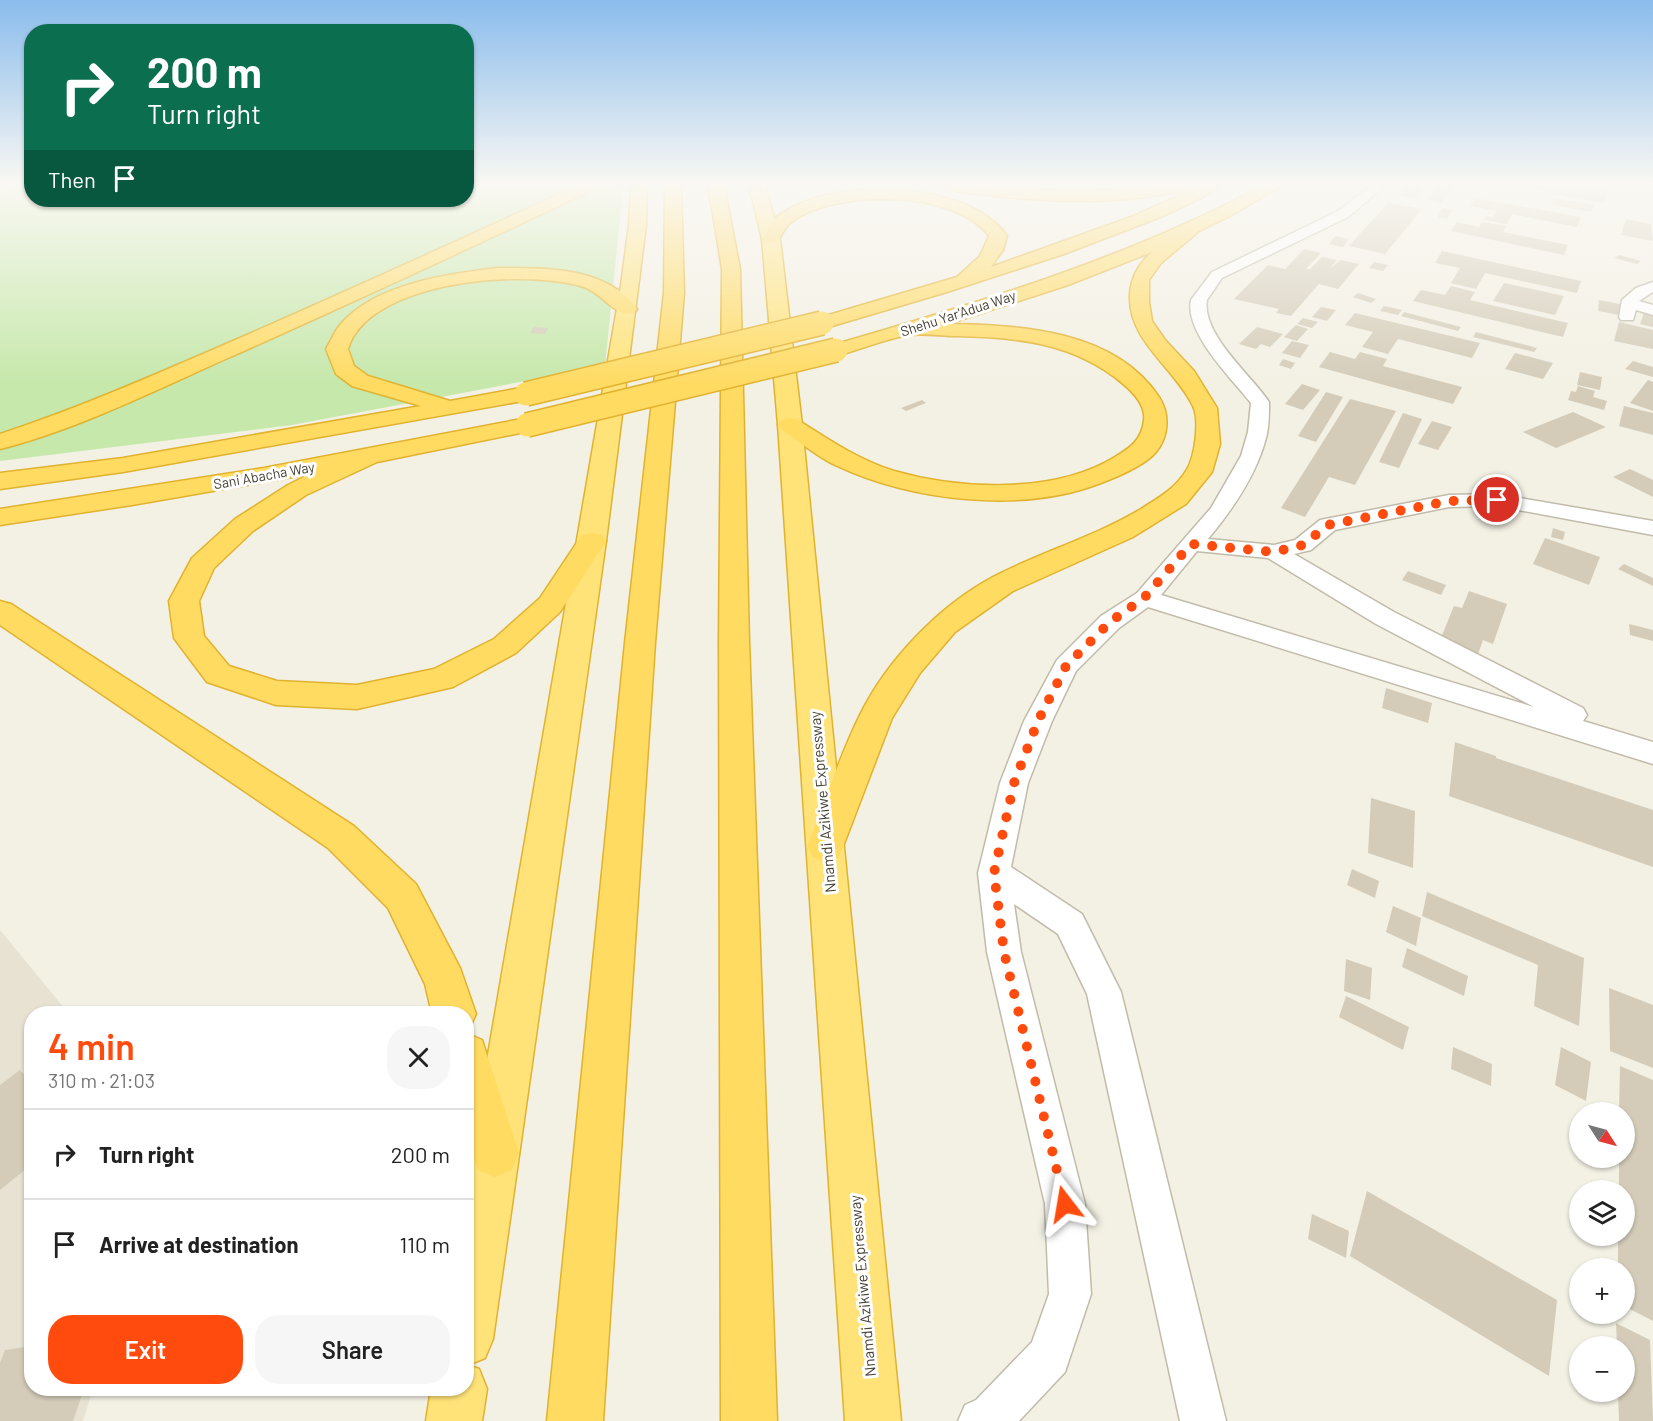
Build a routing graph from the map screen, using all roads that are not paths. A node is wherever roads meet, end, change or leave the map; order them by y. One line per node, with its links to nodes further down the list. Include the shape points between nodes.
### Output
1 (451, 251): 19 (highway, via 201,363 60,422)
2 (634, 251): 13 (highway)
3 (674, 251): 38 (highway, via 674,293 638,667)
4 (728, 251): 39 (highway)
5 (772, 251): 18 (highway, Nnamdi Azikiwe Expressway)
6 (994, 251): 11 (highway)
7 (1053, 251): 11 (highway, Shehu Yar'Adua Way)
8 (1133, 251): 15 (highway, Shehu Yar'Adua Way)
9 (1164, 251): 30 (highway, via 1140,280 1139,302 1142,321 1206,408 1208,444 1199,472 1177,498 1123,531 1003,584 944,625 909,665 876,716)
10 (1266, 251): 25 (street, via 1217,275 1199,300 1202,323 1215,346 1260,402 1251,456 1220,511)
11 (954, 286): 16 (highway, Shehu Yar'Adua Way, bridge, via 822,323 526,394)
12 (1653, 287): 14 (street, via 1637,292 1627,310)
13 (627, 309): 16 (highway, via 610,293 590,283 525,272 447,280 404,293 369,311 348,329 337,349 344,369 360,381); 24 (highway)
14 (1653, 310)
15 (910, 329): 17 (highway, Shehu Yar'Adua Way, bridge); 18 (highway, via 1030,335 1097,355 1125,372 1147,394 1156,418 1146,449 1112,470 1070,486 1001,493 932,487 885,476 842,459)
16 (454, 407): 21 (highway, via 123,465)
17 (527, 425): 20 (highway, Sani Abacha Way)
18 (790, 425): 30 (highway, Nnamdi Azikiwe Expressway)
19 (0, 442)
20 (369, 456): 22 (highway, Sani Abacha Way); 24 (highway, via 297,490 244,525 202,564 184,600 189,638 218,674 276,693 357,697 442,679 505,646 550,605)
21 (0, 481)
22 (0, 517)
23 (1653, 528): 26 (street, via 1497,500 1449,501 1328,525 1303,545)
24 (592, 541): 34 (highway)
25 (1191, 544): 26 (street); 27 (street)
26 (1274, 552): 29 (street, via 1385,618)
27 (1144, 598): 29 (street); 31 (street, via 1110,622 1066,666 1038,721 1014,783)
28 (0, 611): 32 (highway, via 341,837 402,896 445,982)
29 (1643, 750)
30 (826, 846): 40 (highway, Nnamdi Azikiwe Expressway)
31 (994, 873): 41 (street, via 1004,952 1065,1204 1070,1294 1049,1356 992,1416); 42 (street, via 1070,924 1104,993)
32 (452, 1006)
33 (474, 1082): 34 (highway)
34 (495, 1153): 35 (highway)
35 (474, 1288)
36 (458, 1396): 37 (highway)
37 (454, 1421)
38 (575, 1421)
39 (748, 1421)
40 (873, 1421)
41 (981, 1421)
42 (1203, 1421)

